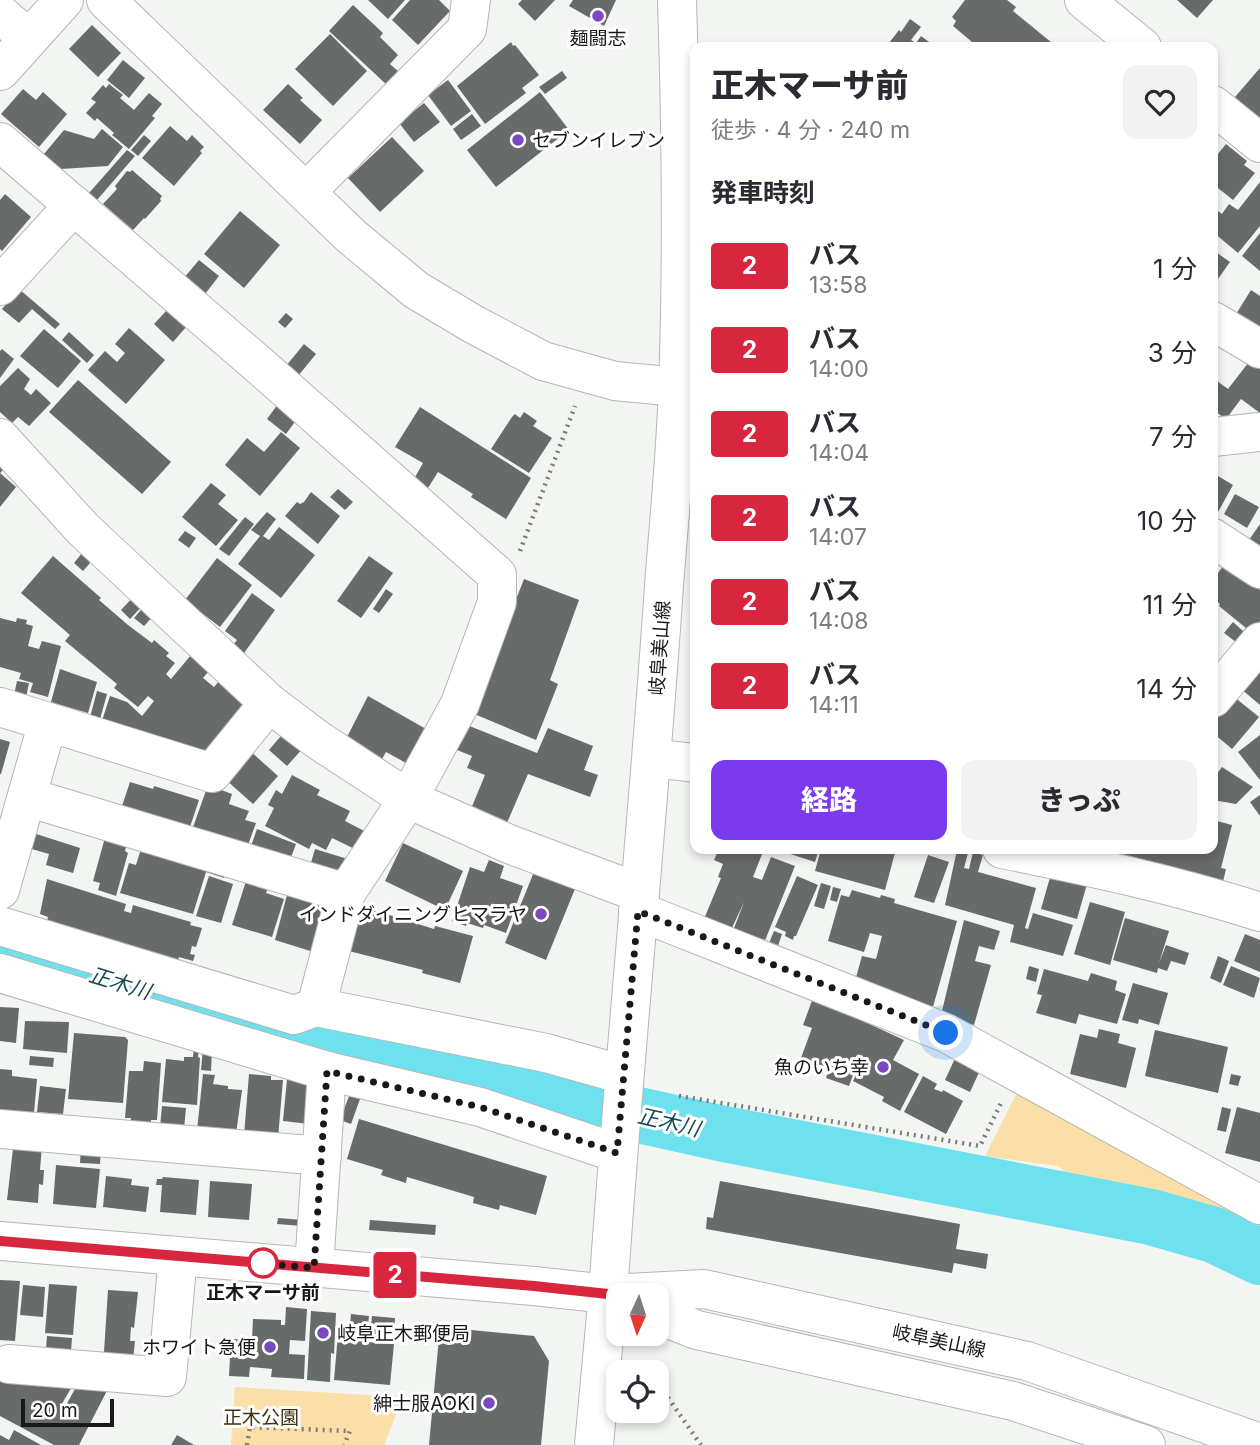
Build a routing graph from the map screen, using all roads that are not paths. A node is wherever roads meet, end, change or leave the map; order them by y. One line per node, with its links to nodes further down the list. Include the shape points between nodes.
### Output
1 (64, 0): 6 (street)
2 (106, 0): 11 (street)
3 (471, 0): 11 (street, via 467,29)
4 (677, 0): 9 (street, 岐阜美山線)
5 (1084, 0): 7 (street)
6 (14, 26): 8 (street)
7 (1136, 42)
8 (0, 71)
9 (688, 125): 16 (street, 岐阜美山線)
10 (0, 142): 12 (street)
11 (307, 191): 16 (street, via 351,236 416,290 519,349 600,378)
12 (74, 205): 13 (street); 30 (street, via 496,575 497,602 460,704)
13 (0, 286)
14 (1218, 324): 15 (street)
15 (1260, 349)
16 (678, 387): 27 (street, 岐阜美山線)
17 (1260, 432): 18 (street)
18 (1218, 436)
19 (0, 438): 24 (street, via 83,529)
20 (1218, 541): 21 (street)
21 (1260, 569)
22 (1260, 642): 23 (street)
23 (1218, 692)
24 (269, 703): 26 (street, via 212,773); 30 (street)
25 (0, 707): 26 (street)
26 (48, 722): 29 (street)
27 (652, 758): 28 (street); 34 (street, 岐阜美山線)
28 (690, 762)
29 (27, 797): 32 (street); 33 (street)
30 (408, 799): 33 (street); 34 (street)
31 (1027, 854): 35 (street, via 1098,868)
32 (0, 890)
33 (346, 893): 38 (street)
34 (639, 902): 40 (street, 岐阜美山線); 44 (street, via 946,1033)
35 (1260, 912)
36 (0, 926): 38 (street, via 294,1015)
37 (0, 973): 39 (street)
38 (316, 1007): 40 (street, via 546,1053)
39 (327, 1071): 42 (street); 43 (street)
40 (623, 1082): 42 (street, 岐阜美山線)
41 (0, 1129): 43 (street)
42 (618, 1146): 48 (street, 岐阜美山線)
43 (322, 1156): 47 (street)
44 (1260, 1205)
45 (0, 1241): 46 (street)
46 (178, 1256): 47 (street); 53 (street, via 167,1377)
47 (314, 1268): 50 (street)
48 (613, 1283)
49 (669, 1292): 54 (street, 岐阜美山線, via 704,1289 1027,1361)
50 (606, 1295)
51 (669, 1319): 56 (street, via 697,1331 1013,1401)
52 (607, 1346): 55 (street)
53 (9, 1364)
54 (1260, 1443)
55 (594, 1445)
56 (1146, 1445)

